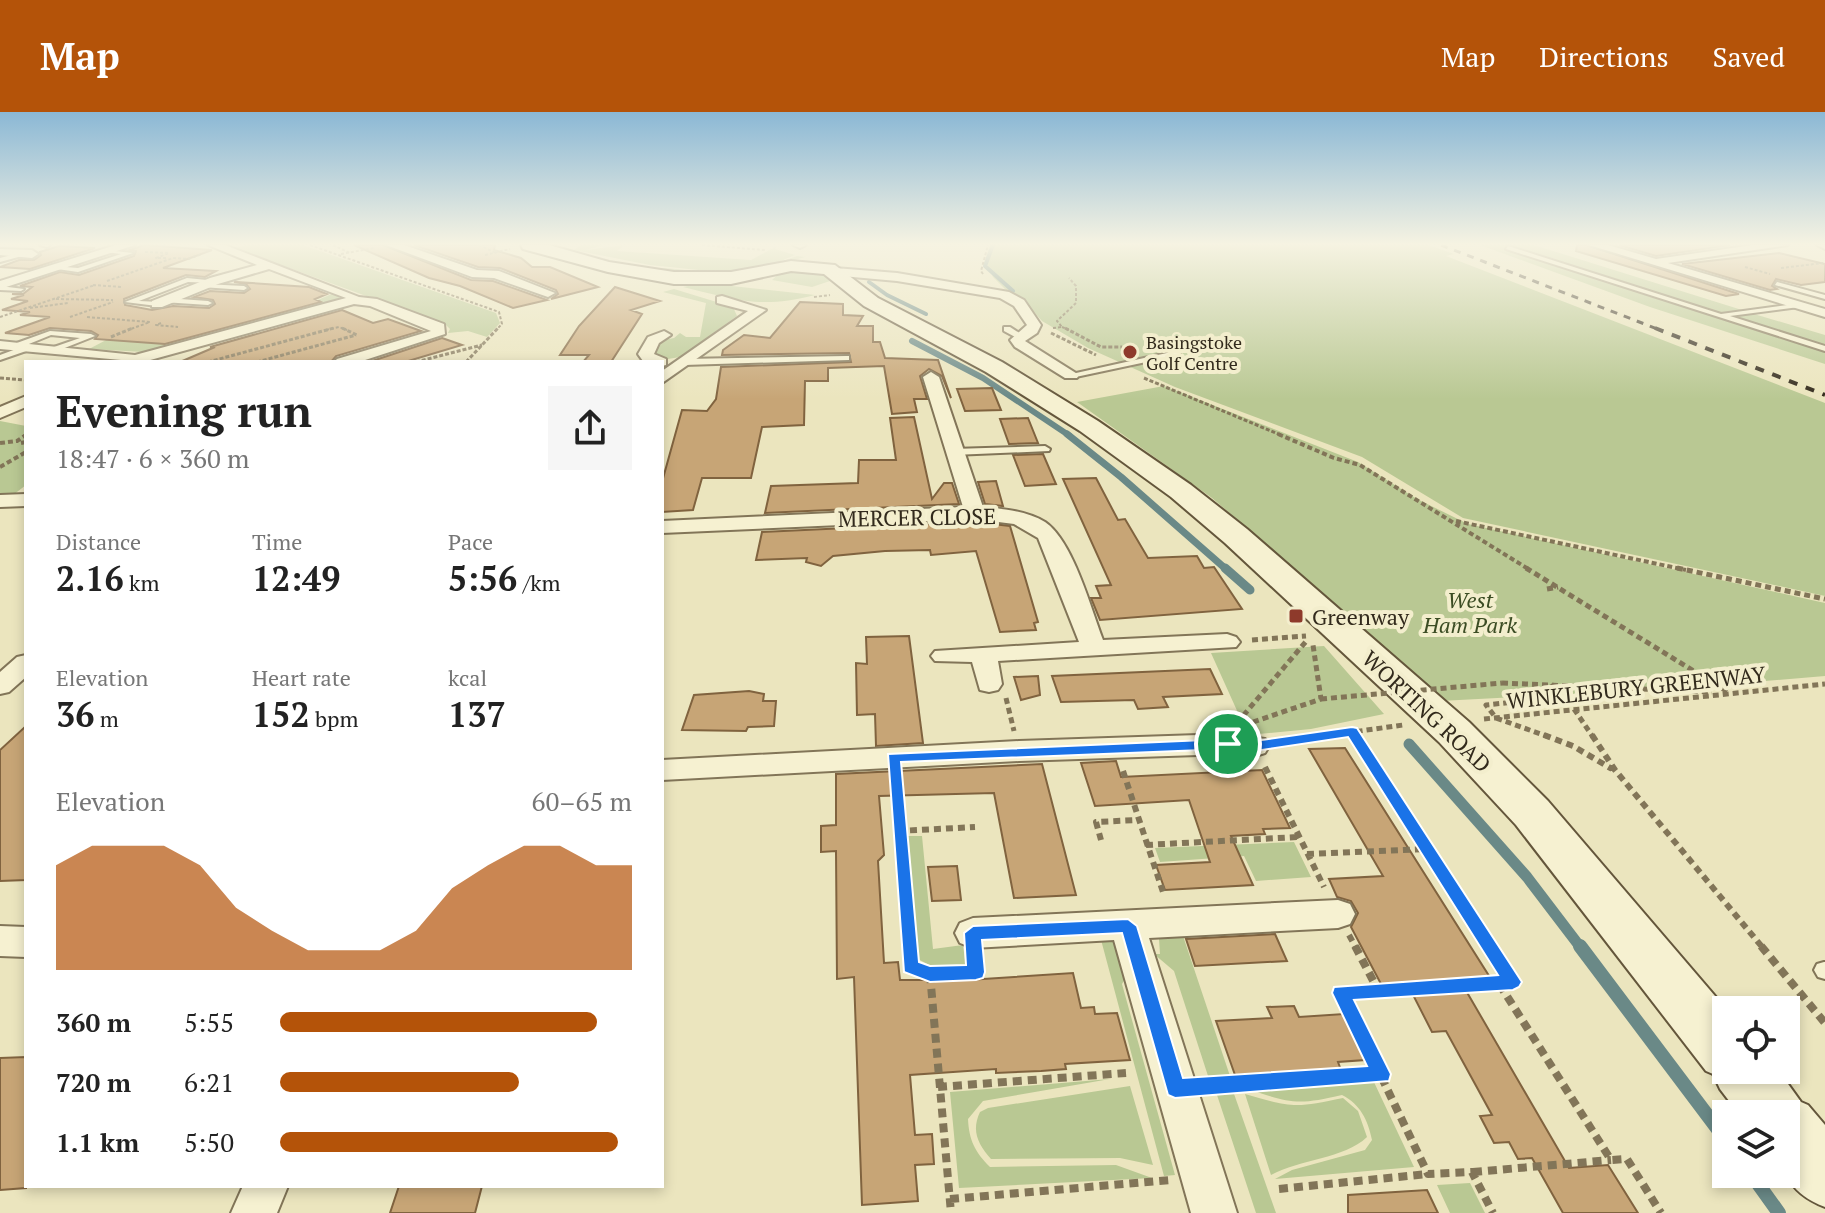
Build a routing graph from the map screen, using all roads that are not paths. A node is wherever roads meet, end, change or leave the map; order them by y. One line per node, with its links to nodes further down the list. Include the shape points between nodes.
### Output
1 (144, 296): 11 (lane, via 129,302)
2 (176, 296): 11 (street)
3 (352, 296): 9 (street)
4 (873, 296): 51 (main road, WORTING ROAD, via 1089,426 1247,546 1454,732 1532,813)
5 (1007, 296): 29 (street, via 1019,303 1034,325 1014,333 1020,344)
6 (1660, 296): 15 (lane)
7 (1769, 296): 13 (street)
8 (1825, 298): 13 (street)
9 (354, 300): 25 (street); 26 (street, via 372,302 439,330)
10 (722, 300): 28 (street, via 759,310)
11 (162, 302): 12 (lane)
12 (208, 303)
13 (1799, 305): 14 (street); 15 (lane)
14 (1825, 313)
15 (1719, 315): 20 (lane)
16 (664, 335): 27 (street, via 653,340 646,354)
17 (0, 345): 18 (street)
18 (23, 346): 19 (street); 19 (lane, via 50,333 91,336); 22 (lane)
19 (57, 349): 24 (street)
20 (1825, 349)
21 (1176, 353): 29 (lane)
22 (0, 358)
23 (846, 358): 28 (lane)
24 (124, 360)
25 (134, 360)
26 (349, 360)
27 (657, 360)
28 (671, 363)
29 (1071, 375)
30 (939, 381): 34 (street)
31 (24, 402): 32 (street)
32 (0, 413)
33 (1045, 449): 34 (lane)
34 (953, 452): 37 (street)
35 (24, 500): 36 (street)
36 (0, 501)
37 (975, 513): 38 (street, MERCER CLOSE); 40 (street, MERCER CLOSE, via 1010,515 1048,536)
38 (664, 527)
39 (1227, 642): 40 (street)
40 (1093, 646): 41 (street)
41 (983, 653): 42 (street); 43 (street)
42 (944, 656)
43 (989, 684)
44 (1255, 746): 45 (street)
45 (664, 770)
46 (1338, 914): 47 (street)
47 (1128, 926): 48 (street); 57 (street)
48 (973, 933)
49 (0, 941): 50 (street)
50 (24, 942)
51 (1712, 1035)
52 (1752, 1084): 53 (main road)
53 (1765, 1100)
54 (1800, 1144): 55 (main road)
55 (1825, 1175)
56 (265, 1188): 58 (street)
57 (1208, 1195)
58 (254, 1213)

